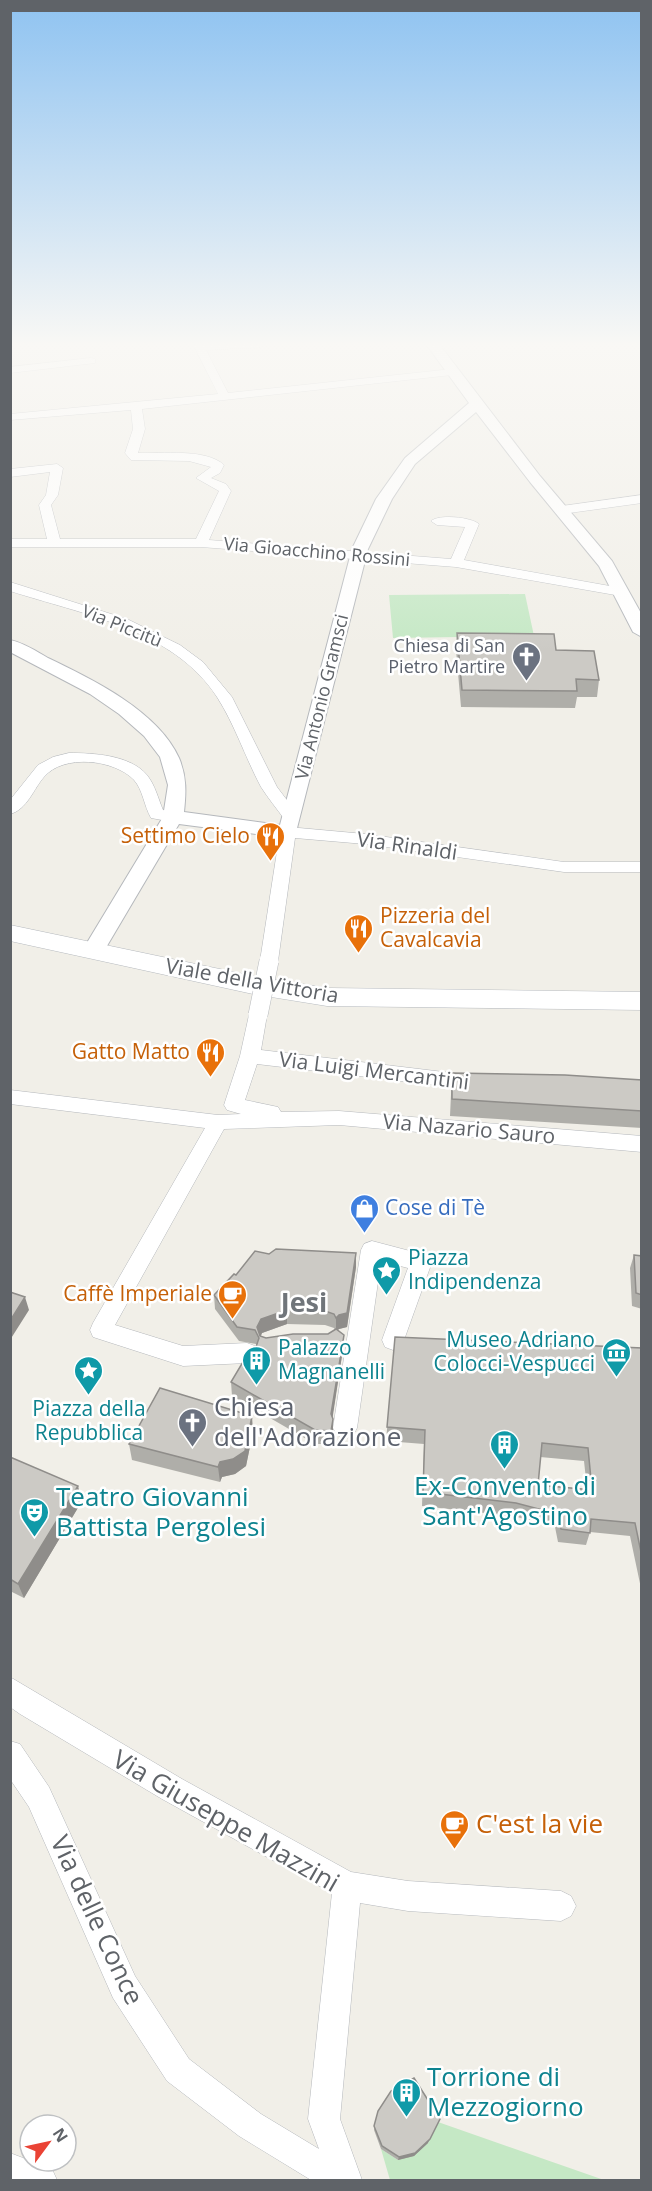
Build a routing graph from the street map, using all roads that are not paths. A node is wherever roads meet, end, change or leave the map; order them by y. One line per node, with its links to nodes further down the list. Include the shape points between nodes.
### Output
1 (133, 446): 10 (street, via 131,453 135,457 197,459 218,465 202,478 225,491)
2 (427, 446): 11 (street, Via Antonio Gramsci, via 410,461 384,499)
3 (510, 446): 6 (street)
4 (10, 473): 9 (street, via 57,468 52,495 45,505)
5 (642, 500): 6 (street)
6 (562, 510): 14 (street, via 606,564)
7 (437, 520): 12 (street, via 473,524)
8 (10, 543): 9 (street, Via Gioacchino Rossini)
9 (54, 543): 10 (street, Via Gioacchino Rossini)
10 (201, 543): 11 (street, Via Gioacchino Rossini)
11 (358, 556): 12 (street, Via Gioacchino Rossini); 20 (street, Via Antonio Gramsci)
12 (456, 563): 14 (street, Via Gioacchino Rossini)
13 (10, 586): 19 (street, Via Piccitù, via 123,623 182,653 217,686)
14 (621, 592): 15 (street)
15 (642, 632)
16 (10, 645): 18 (street, via 127,710 160,740)
17 (10, 658): 18 (street, via 113,715)
18 (172, 766): 22 (street, via 178,792)
19 (268, 785): 20 (street, via 282,790); 23 (street, Via Piccitù)
20 (299, 786): 23 (street, Via Antonio Gramsci)
21 (10, 809): 22 (street, via 44,768 70,758 113,762 131,769)
22 (165, 816): 23 (street, Via Rinaldi); 26 (street)
23 (290, 824): 24 (street, Via Rinaldi, via 365,839 564,867); 28 (street, Via Antonio Gramsci, bridge)
24 (642, 867)
25 (10, 933): 26 (main road, Viale della Vittoria)
26 (93, 951): 27 (main road, Viale della Vittoria, via 327,997)
27 (642, 1001)
28 (250, 1056): 29 (street, Via Luigi Mercantini, via 464,1083); 31 (street, Via Antonio Gramsci)
29 (498, 1083)
30 (10, 1097): 33 (street, Via Nazario Sauro)
31 (234, 1105): 32 (street, Via Nazario Sauro)
32 (297, 1119): 33 (street, Via Nazario Sauro); 34 (street, Via Nazario Sauro, via 339,1118)
33 (218, 1122): 36 (street, via 101,1330 183,1356)
34 (642, 1144)
35 (352, 1338): 35 (street, via 407,1341 421,1262 372,1250); 37 (street)
36 (247, 1353)
37 (345, 1428)
38 (10, 1690): 40 (street, Via Giuseppe Mazzini, via 131,1765)
39 (10, 1754): 44 (street, Via delle Conce, via 39,1797 124,1987 178,2070 250,2125)
40 (347, 1886): 41 (street, via 418,1897); 45 (street, Via Giuseppe Mazzini, via 324,2119)
41 (561, 1906)
42 (10, 2169): 43 (street)
43 (41, 2181)
44 (340, 2181)
45 (346, 2181)

